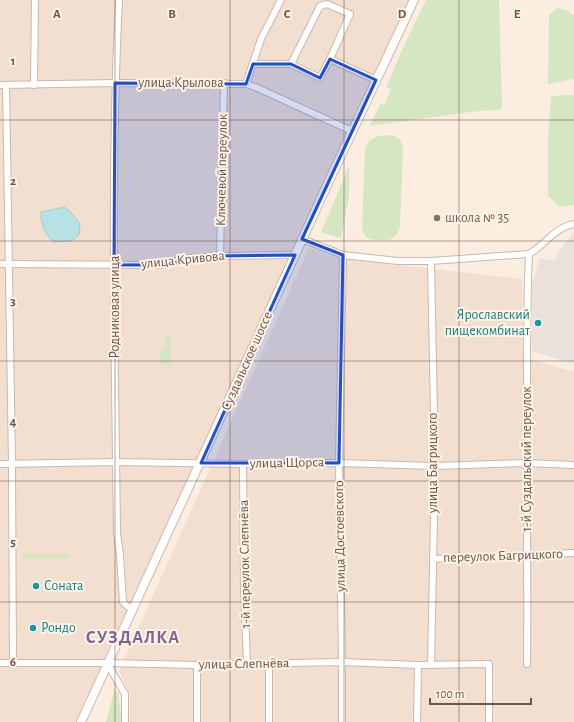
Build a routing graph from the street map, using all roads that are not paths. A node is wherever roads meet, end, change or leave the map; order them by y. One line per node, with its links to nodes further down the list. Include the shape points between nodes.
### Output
1 (35, 0): 14 (street)
2 (119, 0): 10 (street, Родниковая улица)
3 (281, 0): 7 (street, via 261,39)
4 (414, 0): 9 (main road, Суздальское шоссе)
5 (328, 2): 6 (street, via 350,14); 8 (street, via 320,6)
6 (330, 59): 8 (street, via 320,78); 9 (street)
7 (253, 64): 8 (street); 12 (street)
8 (291, 64)
9 (376, 80): 15 (main road, Суздальское шоссе)
10 (115, 83): 11 (street, улица Крылова); 14 (street, улица Крылова); 25 (street, Родниковая улица)
11 (224, 83): 12 (street, улица Крылова); 21 (street, Ключевой переулок)
12 (246, 84): 15 (street, улица Крылова)
13 (3, 85): 14 (street, улица Крылова); 24 (street)
14 (34, 85)
15 (352, 131): 17 (main road, Суздальское шоссе)
16 (574, 224): 18 (street, via 557,231)
17 (302, 239): 19 (main road, Суздальское шоссе); 20 (street)
18 (529, 254): 22 (street); 29 (street, 1-й Суздальский переулок)
19 (295, 255): 21 (street, улица Кривова); 27 (main road, Суздальское шоссе)
20 (343, 255): 22 (street, via 398,261); 28 (street, улица Достоевского)
21 (220, 256): 25 (street, улица Кривова, via 190,258 158,265)
22 (431, 261): 34 (street, улица Багрицкого)
23 (0, 264): 24 (street, улица Кривова)
24 (8, 264): 25 (street, улица Кривова); 31 (street)
25 (114, 265): 26 (street, Родниковая улица)
26 (116, 462): 27 (street, улица Щорса); 31 (street, улица Щорса); 38 (street, Родниковая улица, via 117,533 123,602)
27 (201, 463): 32 (street, улица Щорса); 38 (main road, Суздальское шоссе)
28 (339, 463): 32 (street, улица Щорса); 34 (street, улица Щорса); 39 (street, улица Достоевского)
29 (526, 463): 33 (street, улица Щорса); 34 (street, улица Щорса); 36 (street, 1-й Суздальский переулок)
30 (0, 464): 31 (street, улица Щорса)
31 (12, 464): 41 (street)
32 (244, 464): 43 (street, 1-й переулок Слепнёва)
33 (574, 465)
34 (435, 466): 37 (street, улица Багрицкого)
35 (574, 553): 36 (street, переулок Багрицкого)
36 (528, 554): 37 (street, переулок Багрицкого); 45 (street, 1-й Суздальский переулок)
37 (433, 559): 48 (street, улица Багрицкого)
38 (133, 609): 42 (main road, Суздальское шоссе)
39 (342, 662): 44 (street, улица Слепнёва); 47 (street, улица Слепнёва); 53 (street, улица Достоевского)
40 (0, 663): 41 (street, улица Слепнёва)
41 (13, 663): 42 (street, улица Слепнёва)
42 (107, 663): 46 (street, улица Слепнёва); 49 (main road, Суздальское шоссе); 50 (street, via 125,694)
43 (247, 664): 44 (street, улица Слепнёва); 46 (street, улица Слепнёва)
44 (269, 664): 52 (street)
45 (527, 664)
46 (197, 665): 51 (street)
47 (418, 665): 48 (street, улица Слепнёва); 54 (street)
48 (430, 665): 55 (street, улица Слепнёва, via 489,664)
49 (81, 722)
50 (125, 722)
51 (197, 722)
52 (269, 722)
53 (342, 722)
54 (417, 722)
55 (489, 722)

